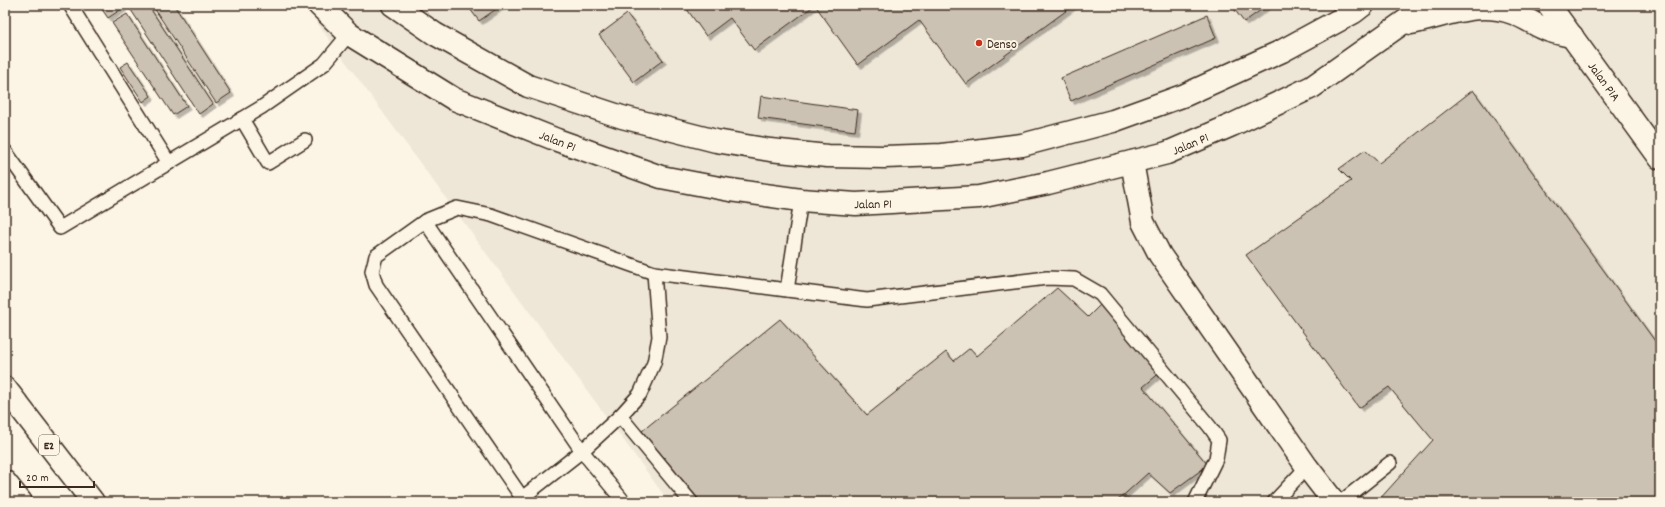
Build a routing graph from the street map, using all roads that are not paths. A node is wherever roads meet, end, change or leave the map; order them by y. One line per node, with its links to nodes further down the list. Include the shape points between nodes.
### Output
1 (70, 5): 16 (lane)
2 (319, 5): 9 (main road, Jalan P1)
3 (393, 5): 4 (main road, via 435,34 528,86 622,117 716,141 770,150 827,156 884,157 942,155 1022,146 1113,121 1185,95 1282,51)
4 (1363, 5)
5 (1428, 5): 8 (main road, Jalan P1)
6 (1549, 5): 10 (main road, Jalan P1A)
7 (1558, 5): 10 (main road)
8 (1402, 24): 10 (main road, via 1458,10 1494,9 1511,12 1544,29); 15 (main road, Jalan P1, via 1312,87 1218,132 1167,153)
9 (349, 34): 11 (lane, via 324,64); 17 (main road, Jalan P1, via 454,99 556,140 661,177)
10 (1572, 36): 14 (main road, Jalan P1A)
11 (242, 119): 12 (lane, via 268,163); 16 (lane)
12 (305, 140)
13 (5, 151): 16 (lane, via 60,228)
14 (1660, 158)
15 (1132, 162): 17 (main road, Jalan P1, via 979,197 856,204); 25 (main road, via 1143,222 1160,255)
16 (169, 163)
17 (801, 200): 20 (lane)
18 (425, 221): 19 (lane, via 457,208 491,215); 23 (lane); 27 (lane, via 376,256 372,270 376,285)
19 (654, 273): 20 (lane); 22 (lane, via 660,337 654,363 640,394)
20 (787, 290): 32 (lane, via 867,300 1046,278 1074,279 1100,294 1219,440 1216,459)
21 (5, 388): 29 (main road, E2)
22 (620, 416): 23 (lane); 31 (lane)
23 (582, 451): 27 (lane); 30 (lane)
24 (1390, 463): 35 (lane)
25 (1307, 467): 33 (lane); 34 (main road)
26 (5, 482): 28 (main road)
27 (524, 500)
28 (21, 502)
29 (93, 502)
30 (624, 502)
31 (691, 502)
32 (1194, 502)
33 (1274, 502)
34 (1334, 502)
35 (1341, 502)

